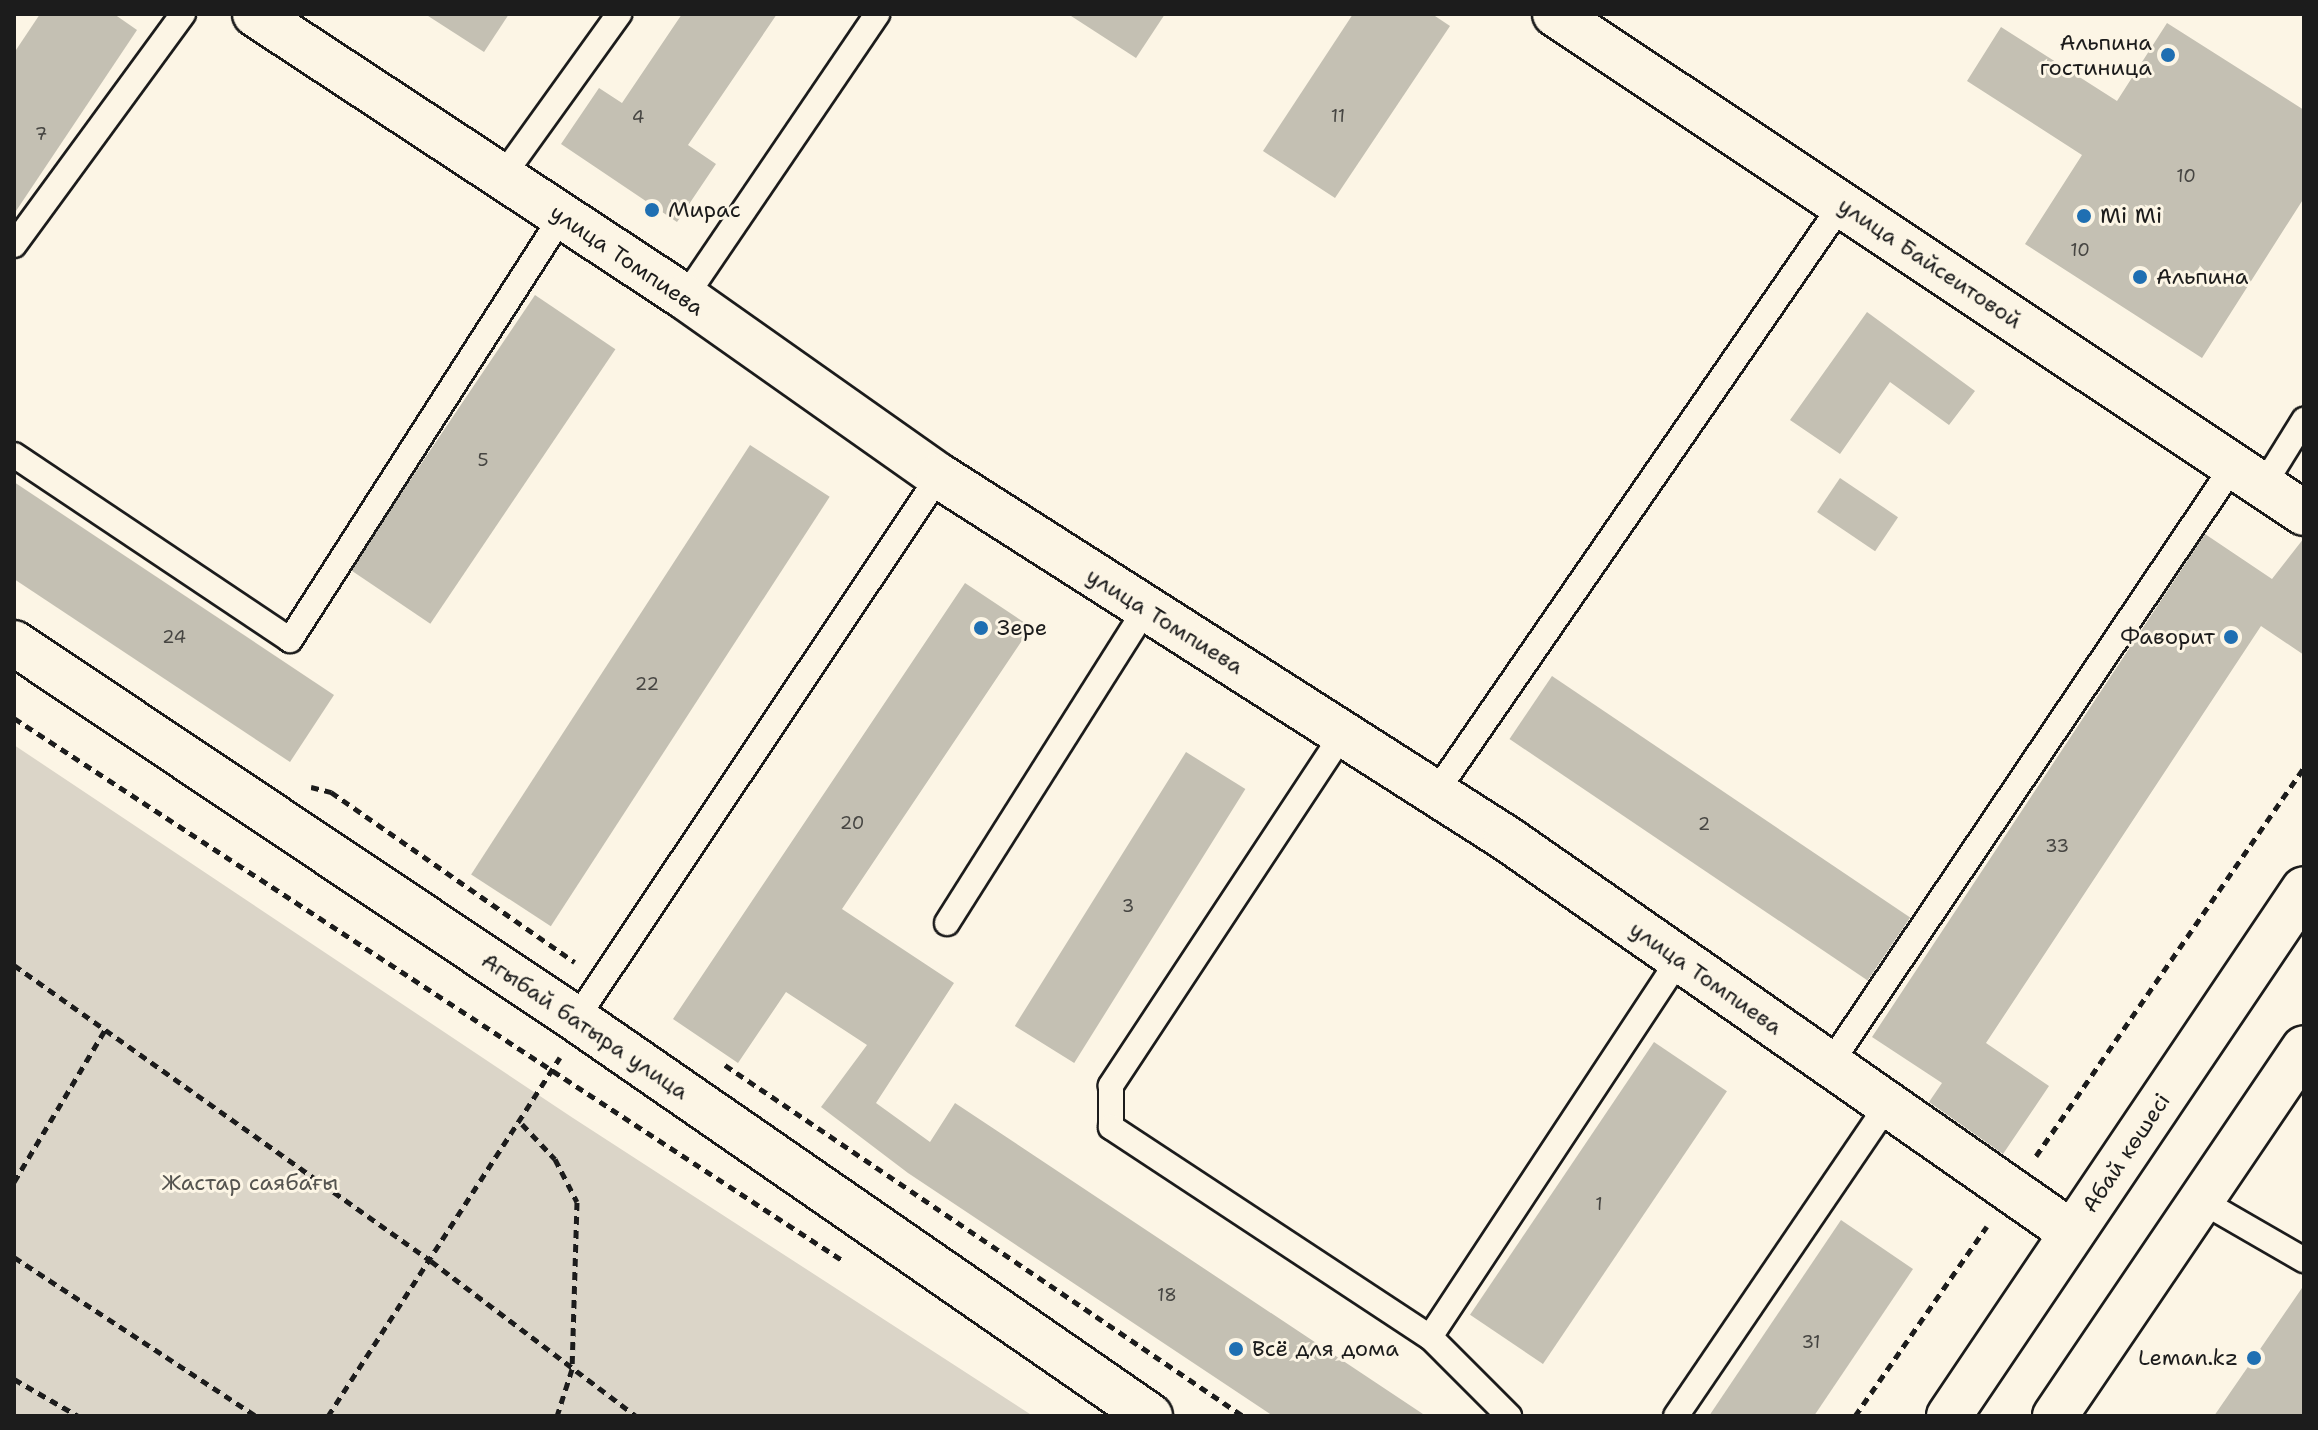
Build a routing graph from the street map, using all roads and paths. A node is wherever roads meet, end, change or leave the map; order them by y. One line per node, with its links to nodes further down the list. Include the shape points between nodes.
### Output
1 (183, 14): 9 (lane)
2 (255, 14): 6 (street, улица Томпиева)
3 (619, 14): 6 (lane)
4 (877, 14): 10 (lane)
5 (1555, 14): 7 (street, улица Байсеитовой)
6 (502, 177): 8 (street, улица Томпиева)
7 (1842, 204): 14 (street, улица Байсеитовой); 21 (lane)
8 (562, 216): 10 (street, улица Томпиева); 12 (lane, via 290,640)
9 (14, 245)
10 (685, 297): 13 (street, улица Томпиева)
11 (2304, 420): 14 (lane)
12 (14, 455)
13 (939, 476): 16 (street, улица Томпиева); 26 (lane)
14 (2248, 476): 15 (street, улица Байсеитовой); 29 (lane)
15 (2304, 513)
16 (1145, 610): 19 (street, улица Томпиева); 23 (lane)
17 (14, 643): 26 (street, Агыбай батыра улица)
18 (14, 718): 30 (path)
19 (1344, 732): 21 (street, улица Томпиева); 41 (lane, via 1111,1086 1111,1127)
20 (2304, 767): 34 (path)
21 (1436, 792): 24 (street, улица Томпиева)
22 (2304, 889): 36 (street, Абай көшесі)
23 (947, 923)
24 (1679, 960): 29 (street, улица Томпиева); 41 (lane)
25 (14, 965): 27 (path)
26 (576, 1019): 30 (path); 49 (street, Агыбай батыра улица)
27 (105, 1030): 33 (path); 39 (path)
28 (2304, 1048): 35 (street)
29 (1830, 1064): 31 (street, улица Томпиева)
30 (555, 1069): 32 (path); 40 (path)
31 (1888, 1104): 34 (street, улица Томпиева); 51 (lane)
32 (522, 1124): 39 (path); 42 (path, via 555,1159 577,1202)
33 (14, 1182)
34 (2012, 1190): 36 (street, улица Томпиева); 52 (path)
35 (2200, 1200): 38 (lane); 54 (street)
36 (2072, 1233): 53 (street, Абай көшесі)
37 (14, 1257): 45 (path)
38 (2304, 1260)
39 (431, 1261): 42 (path); 46 (path)
40 (855, 1269)
41 (1430, 1337): 50 (lane)
42 (572, 1369): 47 (path); 48 (path)
43 (14, 1379): 44 (path)
44 (78, 1416)
45 (256, 1416)
46 (328, 1416)
47 (557, 1416)
48 (636, 1416)
49 (1150, 1416)
50 (1509, 1416)
51 (1676, 1416)
52 (1855, 1416)
53 (1949, 1416)
54 (2055, 1416)

